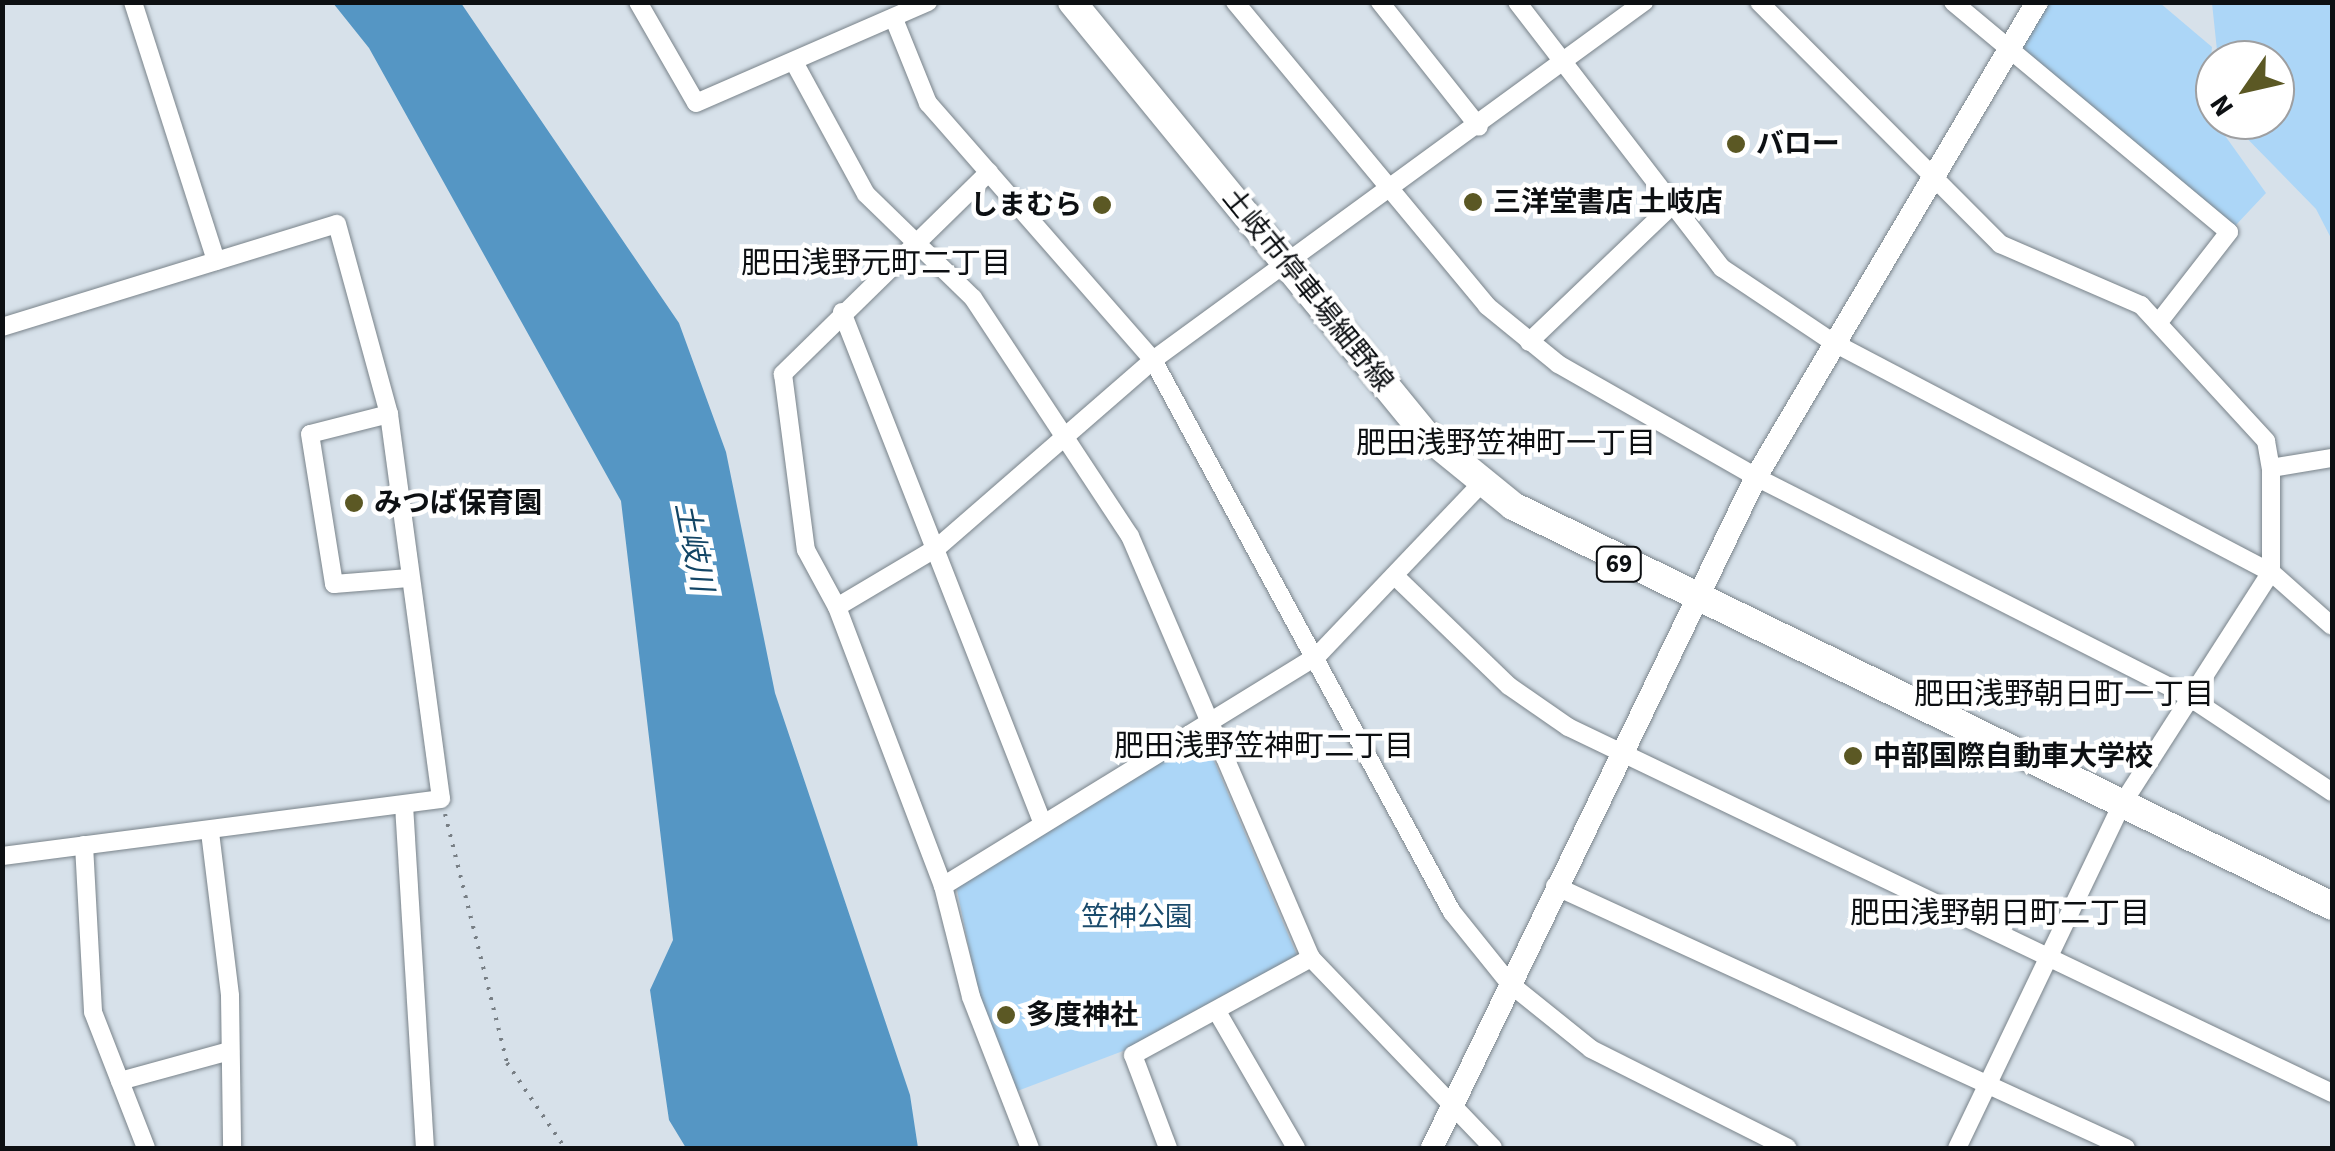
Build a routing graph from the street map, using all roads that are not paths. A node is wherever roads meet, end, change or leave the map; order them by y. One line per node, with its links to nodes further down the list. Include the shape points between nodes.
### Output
1 (133, 2): 22 (street)
2 (638, 2): 14 (street, via 696,103)
3 (928, 2): 12 (street)
4 (1072, 2): 23 (main road, 土岐市停車場細野線 / 69)
5 (1236, 2): 19 (street)
6 (1380, 2): 16 (street)
7 (1516, 2): 15 (street)
8 (1644, 2): 15 (street)
9 (1759, 2): 18 (street)
10 (1954, 2): 13 (street)
11 (2037, 2): 13 (street)
12 (894, 19): 14 (street); 17 (street, via 928,103)
13 (2010, 50): 18 (street); 25 (street, via 2229,232)
14 (794, 62): 21 (street, via 866,194)
15 (1561, 66): 16 (street); 20 (street)
16 (1478, 126): 19 (street)
17 (989, 172): 21 (street); 29 (street)
18 (1931, 180): 25 (street, via 2000,244 2141,305); 28 (street)
19 (1391, 191): 23 (street); 27 (street)
20 (1668, 209): 27 (street); 28 (street, via 1722,268)
21 (914, 238): 24 (street); 31 (street, via 973,298)
22 (216, 261): 26 (street); 30 (street, via 337,224)
23 (1289, 267): 29 (street); 35 (main road, 土岐市停車場細野線 / 69, via 1427,436)
24 (842, 312): 36 (street); 41 (street, via 783,374 806,550)
25 (2159, 322): 33 (street, via 2266,441)
26 (2, 327)
27 (1529, 342): 34 (street)
28 (1834, 343): 34 (street); 37 (street)
29 (1153, 360): 31 (street); 43 (street)
30 (389, 414): 39 (street); 39 (street, via 310,434 334,584)
31 (1065, 438): 36 (street); 45 (street, via 1130,536)
32 (2332, 458): 33 (street)
33 (2271, 468): 37 (street)
34 (1756, 477): 40 (street); 44 (street)
35 (1482, 482): 38 (street); 40 (main road, 土岐市停車場細野線 / 69, via 1561,536)
36 (938, 546): 41 (street); 50 (street)
37 (2271, 572): 42 (street); 44 (street)
38 (1394, 576): 43 (street); 46 (street, via 1536,708)
39 (409, 578): 48 (street, via 441,799)
40 (1693, 598): 46 (street); 49 (main road, 土岐市停車場細野線 / 69)
41 (837, 607): 54 (street)
42 (2332, 626)
43 (1318, 654): 45 (street); 59 (street, via 1403,831)
44 (2190, 698): 47 (street); 49 (street)
45 (1210, 721): 50 (street); 57 (street)
46 (1621, 755): 55 (street); 58 (street)
47 (2332, 792)
48 (404, 805): 51 (street); 68 (street)
49 (2121, 806): 56 (main road, 土岐市停車場細野線 / 69); 58 (street)
50 (1043, 824): 54 (street)
51 (210, 832): 52 (street); 61 (street)
52 (84, 846): 53 (street); 62 (street, via 93,1012)
53 (2, 856)
54 (942, 886): 69 (street, via 972,997)
55 (1555, 886): 59 (street); 63 (street)
56 (2332, 906)
57 (1311, 958): 60 (street); 65 (street)
58 (2048, 958): 63 (street); 64 (street)
59 (1509, 983): 65 (street); 74 (street, via 1591,1049)
60 (1219, 1015): 70 (street, via 1133,1055); 71 (street)
61 (230, 1051): 62 (street); 67 (street)
62 (120, 1082): 66 (street)
63 (1988, 1082): 75 (street); 76 (street)
64 (2332, 1094)
65 (1453, 1103): 72 (street); 73 (street)
66 (146, 1148)
67 (232, 1148)
68 (425, 1148)
69 (1030, 1148)
70 (1168, 1148)
71 (1296, 1148)
72 (1432, 1148)
73 (1493, 1148)
74 (1788, 1148)
75 (1957, 1148)
76 (2126, 1148)

